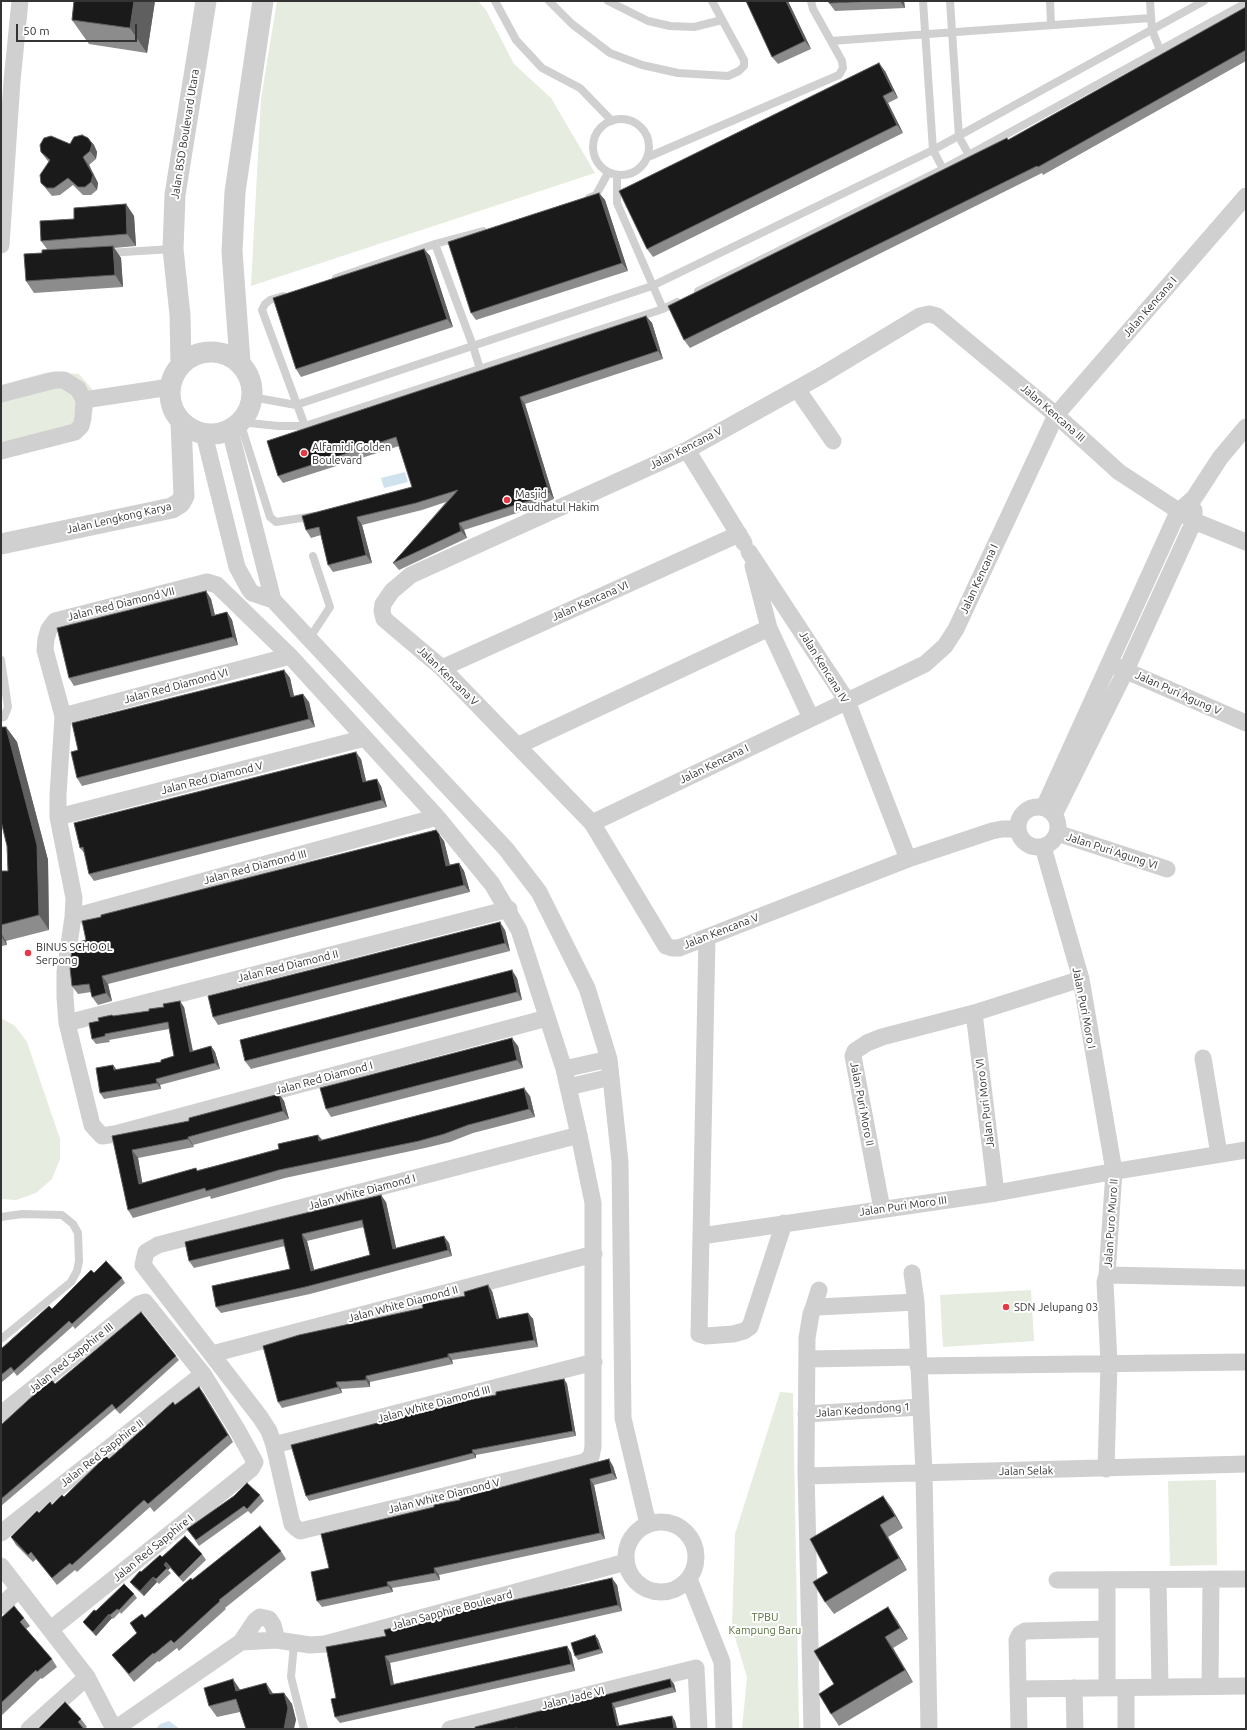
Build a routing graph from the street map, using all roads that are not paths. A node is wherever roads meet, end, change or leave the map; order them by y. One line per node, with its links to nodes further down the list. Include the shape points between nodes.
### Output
1 (20, 1): 35 (street)
2 (206, 1): 36 (street, Jalan BSD Boulevard Utara, via 175,195)
3 (263, 1): 44 (street, via 235,192 232,252)
4 (495, 1): 23 (lane, via 516,40 542,68 580,88)
5 (549, 1): 16 (lane, via 572,24 610,53 642,65 678,73 728,76 739,72 744,66 744,60)
6 (608, 1): 16 (lane, via 648,20 670,26 694,27)
7 (712, 1): 16 (lane)
8 (810, 1): 21 (lane)
9 (923, 1): 20 (lane)
10 (950, 1): 19 (lane)
11 (1050, 1): 17 (lane)
12 (1150, 1): 15 (lane)
13 (1204, 1): 18 (lane)
14 (1246, 3): 22 (lane)
15 (1151, 18): 17 (lane); 18 (lane)
16 (722, 20)
17 (1051, 25): 19 (lane)
18 (1152, 30): 22 (lane); 24 (lane)
19 (952, 32): 20 (lane); 24 (lane)
20 (925, 34): 21 (lane); 25 (lane)
21 (831, 41): 27 (lane, via 842,61 843,68 839,75)
22 (1160, 50): 26 (lane)
23 (612, 121): 27 (lane, via 630,120 644,131 648,139); 29 (lane, via 603,125 597,132 593,150 600,167)
24 (959, 137): 25 (lane); 26 (lane)
25 (933, 150): 28 (lane); 39 (lane)
26 (969, 155): 28 (lane)
27 (648, 157): 30 (lane, via 636,172)
28 (943, 169): 41 (lane)
29 (608, 172): 30 (lane); 32 (lane, via 596,195)
30 (617, 175): 39 (lane, via 616,201)
31 (1246, 196): 53 (street, Jalan Kencana I)
32 (584, 201)
33 (488, 230): 34 (lane)
34 (435, 244): 38 (lane); 43 (lane)
35 (1, 245)
36 (174, 249): 37 (lane); 45 (street, Jalan BSD Boulevard Utara)
37 (99, 254)
38 (330, 280)
39 (652, 286): 41 (lane); 43 (lane)
40 (292, 292): 52 (lane, via 270,300 262,310)
41 (663, 309): 46 (lane)
42 (929, 314): 48 (street, Jalan Kencana V, via 920,316); 53 (street, Jalan Kencana III, via 936,316)
43 (474, 346): 46 (lane); 52 (lane)
44 (240, 362): 45 (street, via 229,355 210,352 191,356); 50 (street, via 251,381)
45 (181, 364): 47 (street, via 174,374)
46 (480, 369): 56 (lane)
47 (170, 387): 51 (street); 54 (street, via 174,412)
48 (797, 389): 59 (street); 60 (street, Jalan Kencana V)
49 (1, 394): 51 (street, via 64,380 78,389)
50 (252, 397): 52 (lane); 55 (street, via 247,413)
51 (84, 400): 61 (street, via 84,418 75,432)
52 (296, 405): 56 (lane)
53 (1056, 415): 63 (street, Jalan Kencana III, via 1119,472); 81 (street, Jalan Kencana I, via 956,629 944,646 924,664)
54 (181, 422): 58 (street, via 191,430); 70 (street, Jalan Lengkong Karya, via 184,496 180,503 172,508)
55 (235, 426): 56 (lane); 58 (street, via 217,434); 64 (lane, via 270,517 276,522 282,522); 65 (street)
56 (305, 426)
57 (1246, 427): 62 (street, via 1220,458)
58 (204, 434): 67 (street)
59 (833, 441)
60 (687, 450): 68 (street, Jalan Kencana IV); 79 (street, Jalan Kencana V, via 411,575 392,591 383,604 384,619)
61 (1, 451)
62 (1194, 498): 63 (street); 66 (street)
63 (1178, 512): 66 (street, Jalan Kencana III); 78 (street)
64 (325, 513)
65 (252, 516): 67 (street); 73 (street)
66 (1194, 520): 69 (street, Jalan Kencana III); 80 (street)
67 (226, 522): 73 (street, via 238,569 248,589 252,593)
68 (739, 534): 71 (street, Jalan Kencana IV); 79 (street, Jalan Kencana VI)
69 (1246, 542)
70 (1, 544)
71 (749, 552): 74 (street, Jalan Kencana IV); 81 (street, Jalan Kencana IV)
72 (313, 556): 75 (lane, via 330,607)
73 (273, 600): 75 (street)
74 (769, 628): 84 (street, Jalan Kencana IV); 87 (street)
75 (309, 639): 105 (street, via 506,849 539,892 587,988)
76 (290, 656): 82 (street, Jalan Red Diamond VI); 82 (street, Jalan Red Diamond VII, via 217,585 207,582 55,621 49,629 45,650); 86 (street)
77 (1, 660): 83 (lane, via 8,707)
78 (1109, 664): 80 (street, Jalan Puri Agung V); 88 (street)
79 (442, 668): 87 (street, Jalan Kencana V)
80 (1126, 670): 85 (street, Jalan Puri Agung V); 88 (street)
81 (847, 701): 84 (street, Jalan Kencana I); 95 (street, Jalan Kencana IV)
82 (63, 716): 89 (street)
83 (1, 718)
84 (811, 718): 91 (street, Jalan Kencana I)
85 (1246, 722)
86 (365, 738): 89 (street, Jalan Red Diamond V); 90 (street)
87 (517, 746): 91 (street, Jalan Kencana V)
88 (1049, 811): 92 (street, via 1034,807 1025,811); 93 (street, via 1057,820)
89 (58, 817): 98 (street, via 74,898)
90 (437, 817): 97 (street, via 492,884); 98 (street, Jalan Red Diamond III)
91 (592, 823): 99 (street, Jalan Kencana V, via 666,946 679,948)
92 (1012, 827): 94 (street, via 1026,844 1034,847); 95 (street, Jalan Kencana V)
93 (1058, 833): 94 (street, via 1052,842); 96 (street, Jalan Puri Agung VI)
94 (1043, 846): 100 (street, Jalan Puri Moro I)
95 (908, 859): 99 (street, Jalan Kencana V)
96 (1167, 869)
97 (508, 910): 102 (street, via 519,930); 103 (street, Jalan Red Diamond II)
98 (73, 917): 103 (street, via 65,972 64,997)
99 (707, 937): 117 (street)
100 (1080, 979): 101 (street); 112 (street, Jalan Puri Moro I)
101 (974, 1013): 113 (street, Jalan Puri Moro VI); 114 (street, Jalan Puri Moro II, via 882,1037 855,1050 853,1056)
102 (547, 1018): 103 (street, Jalan Red Diamond I, via 102,1136 92,1125); 106 (street)
103 (68, 1023)
104 (1203, 1058): 111 (street)
105 (609, 1059): 106 (street); 107 (street)
106 (564, 1069): 108 (street)
107 (610, 1077): 108 (street); 141 (street, via 620,1162 623,1418)
108 (568, 1087): 109 (street)
109 (579, 1135): 118 (street, via 593,1203); 126 (street, Jalan White Diamond I, via 158,1245 146,1252 143,1265)
110 (1246, 1150): 111 (street)
111 (1219, 1154): 112 (street)
112 (1109, 1172): 113 (street, Jalan Puri Moro III); 120 (street, Jalan Puro Muro II)
113 (996, 1193): 114 (street, Jalan Puri Moro III)
114 (882, 1209): 116 (street, Jalan Puri Moro III)
115 (1, 1217): 125 (lane, via 22,1214 62,1215 73,1224 78,1233 79,1261 71,1282)
116 (784, 1223): 117 (street, Jalan Puri Moro III); 117 (street, via 750,1327 732,1334 699,1334)
117 (701, 1236)
118 (594, 1254): 126 (street, Jalan White Diamond II); 129 (street)
119 (912, 1273): 123 (street)
120 (1107, 1275): 121 (street); 131 (street, Jalan Puro Muro II, via 1105,1282)
121 (1246, 1278)
122 (819, 1290): 124 (street)
123 (916, 1302): 124 (street); 128 (street)
124 (813, 1309): 127 (street)
125 (1, 1339)
126 (212, 1354): 136 (street, via 260,1417)
127 (806, 1359): 128 (street); 135 (street)
128 (918, 1361): 131 (street); 133 (street)
129 (594, 1362): 136 (street, Jalan White Diamond III); 136 (street, Jalan White Diamond V, via 593,1447 591,1457 584,1462 300,1531 292,1524)
130 (1246, 1362): 131 (street)
131 (1109, 1363): 138 (street, Jalan Puro Muro II)
132 (203, 1374): 134 (street, Jalan Red Sapphire III, via 149,1304 142,1302); 142 (street, Jalan Red Sapphire II); 153 (street, Jalan Red Sapphire I, via 242,1437 255,1462 254,1466)
133 (920, 1407): 135 (street, Jalan Kedondong 1); 139 (street)
134 (1, 1414)
135 (806, 1414): 140 (street)
136 (274, 1446)
137 (1246, 1464): 138 (street, Jalan Selak)
138 (1106, 1469): 139 (street, Jalan Selak)
139 (924, 1473): 140 (street, Jalan Selak); 172 (street)
140 (806, 1476): 171 (street)
141 (648, 1524): 143 (street, via 638,1530 630,1540); 145 (street, via 671,1523 690,1536 697,1558 695,1569)
142 (1, 1533)
143 (626, 1562): 145 (street, via 629,1574 636,1583 646,1590 657,1593 675,1590); 156 (street, Jalan Sapphire Boulevard, via 325,1644)
144 (1, 1566): 151 (street)
145 (689, 1579): 170 (street, via 722,1662)
146 (1246, 1579): 150 (street)
147 (1057, 1580): 148 (street)
148 (1107, 1580): 149 (street); 154 (street)
149 (1158, 1580): 150 (street); 160 (street)
150 (1211, 1580): 158 (street)
151 (20, 1589): 152 (street); 153 (street)
152 (1, 1606)
153 (51, 1629): 157 (street)
154 (1107, 1629): 162 (street); 164 (street, via 1025,1631 1020,1634 1017,1640)
155 (241, 1642): 156 (street, Jalan Sapphire Boulevard); 156 (street, via 255,1621 260,1617 266,1617); 166 (street)
156 (285, 1642): 167 (lane)
157 (86, 1677): 165 (street); 166 (street)
158 (1210, 1686): 159 (street); 160 (street)
159 (1246, 1686)
160 (1160, 1687): 163 (street)
161 (1074, 1688): 162 (street); 164 (street); 174 (street)
162 (1107, 1688): 163 (street)
163 (1126, 1688): 175 (street)
164 (1019, 1689): 173 (street)
165 (29, 1729)
166 (114, 1729)
167 (304, 1729)
168 (450, 1729): 169 (street, Jalan Jade VI, via 696,1668)
169 (699, 1729)
170 (724, 1729)
171 (812, 1729)
172 (929, 1729)
173 (1019, 1729)
174 (1075, 1729)
175 (1126, 1729)

